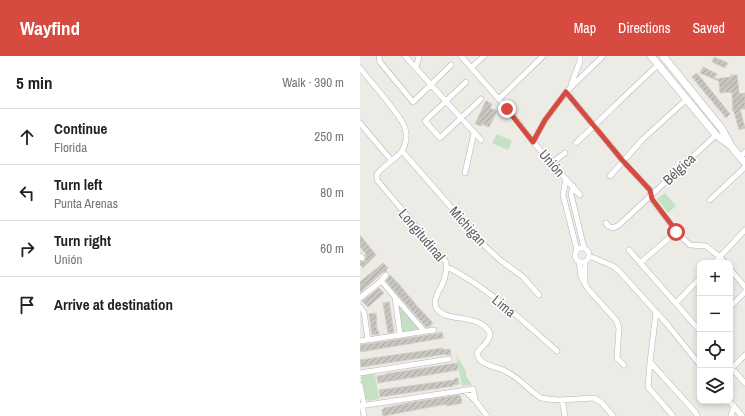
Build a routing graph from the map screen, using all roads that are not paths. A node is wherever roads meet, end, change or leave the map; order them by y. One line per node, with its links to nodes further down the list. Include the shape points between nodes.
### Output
1 (379, 56): 18 (street, via 380,62 414,102)
2 (405, 56): 15 (street)
3 (419, 56): 15 (street)
4 (461, 56): 16 (street, Unión)
5 (484, 56): 16 (street)
6 (543, 56): 22 (street)
7 (580, 56): 19 (street)
8 (603, 56): 11 (street)
9 (651, 56): 13 (street)
10 (663, 56): 32 (street, via 722,129)
11 (598, 58): 19 (street)
12 (451, 65): 18 (street)
13 (658, 65): 21 (street); 26 (street)
14 (360, 68): 33 (street, via 403,124 407,134)
15 (416, 68): 18 (street)
16 (472, 68): 22 (street, Unión)
17 (466, 82): 23 (street)
18 (431, 86): 23 (street)
19 (568, 90): 26 (street); 30 (street, via 545,120)
20 (481, 99): 24 (street)
21 (687, 99): 28 (street); 37 (street)
22 (498, 100): 30 (street, Unión)
23 (446, 102): 24 (street); 24 (street, via 425,121 440,138)
24 (460, 118): 27 (street)
25 (360, 122): 36 (street)
26 (594, 126): 31 (street); 37 (street)
27 (474, 133): 29 (street); 41 (street)
28 (716, 135): 32 (street); 47 (street, Bélgica)
29 (480, 140)
30 (533, 142): 38 (street, Unión)
31 (576, 143)
32 (731, 146): 35 (street)
33 (402, 151): 36 (street, Longitudinal); 71 (street, Michigan, via 485,246 523,277)
34 (565, 153): 38 (street)
35 (742, 154): 39 (street)
36 (391, 160): 64 (street, Longitudinal, via 377,174 377,180 442,256)
37 (623, 161): 42 (street); 47 (street, via 650,190)
38 (552, 163): 43 (street, Unión)
39 (745, 163)
40 (745, 167): 49 (street)
41 (465, 173)
42 (610, 176)
43 (566, 179): 44 (street, Unión); 48 (street)
44 (572, 186): 45 (street); 46 (street, Unión)
45 (571, 194): 48 (street); 50 (street)
46 (580, 195)
47 (651, 195): 52 (street, Bélgica, via 620,225 614,228); 54 (street)
48 (563, 196): 51 (street)
49 (710, 200)
50 (576, 214): 51 (street); 55 (street)
51 (568, 216): 56 (street)
52 (606, 222)
53 (745, 230): 59 (street)
54 (676, 232): 59 (street, via 690,244 706,246); 63 (street)
55 (584, 248): 56 (street); 58 (street, via 589,252)
56 (577, 250): 62 (street, via 574,255)
57 (629, 250): 63 (street)
58 (589, 256): 62 (street, via 588,260); 77 (street, via 613,266)
59 (720, 257): 60 (street); 61 (street)
60 (717, 260)
61 (722, 260)
62 (582, 262): 89 (street, via 588,289 616,320 619,328 617,358)
63 (640, 263): 74 (street)
64 (447, 267): 84 (street, Lima, via 488,294); 97 (street, Longitudinal, via 444,282 437,294 437,309 441,313 481,324 488,331 489,339 478,353 480,359 486,364 506,371 541,398)
65 (733, 273): 69 (street)
66 (386, 275): 68 (street)
67 (697, 281): 74 (street)
68 (380, 282): 72 (street); 73 (street)
69 (745, 287)
70 (745, 292): 75 (street)
71 (539, 295)
72 (395, 297): 80 (street); 81 (street)
73 (360, 298)
74 (676, 303): 78 (street)
75 (733, 305)
76 (360, 307): 82 (street, via 364,312)
77 (656, 312): 87 (street); 88 (street)
78 (697, 328)
79 (434, 330): 80 (street)
80 (424, 331): 81 (street)
81 (400, 334): 82 (street)
82 (368, 340): 83 (street)
83 (360, 341)
84 (557, 351)
85 (745, 355): 90 (street)
86 (449, 358): 92 (street)
87 (697, 361)
88 (650, 362): 104 (street, via 648,387); 105 (street)
89 (624, 365)
90 (733, 365)
91 (732, 368): 93 (street)
92 (360, 373)
93 (745, 383)
94 (360, 385): 98 (street)
95 (464, 390): 96 (street); 96 (street, via 473,389); 98 (street)
96 (475, 400): 101 (street)
97 (562, 400): 102 (street); 103 (street, Longitudinal, via 594,398)
98 (362, 405): 100 (street)
99 (734, 406): 106 (street); 107 (street)
100 (364, 416)
101 (488, 416)
102 (565, 416)
103 (613, 416)
104 (673, 416)
105 (697, 416)
106 (731, 416)
107 (742, 416)

